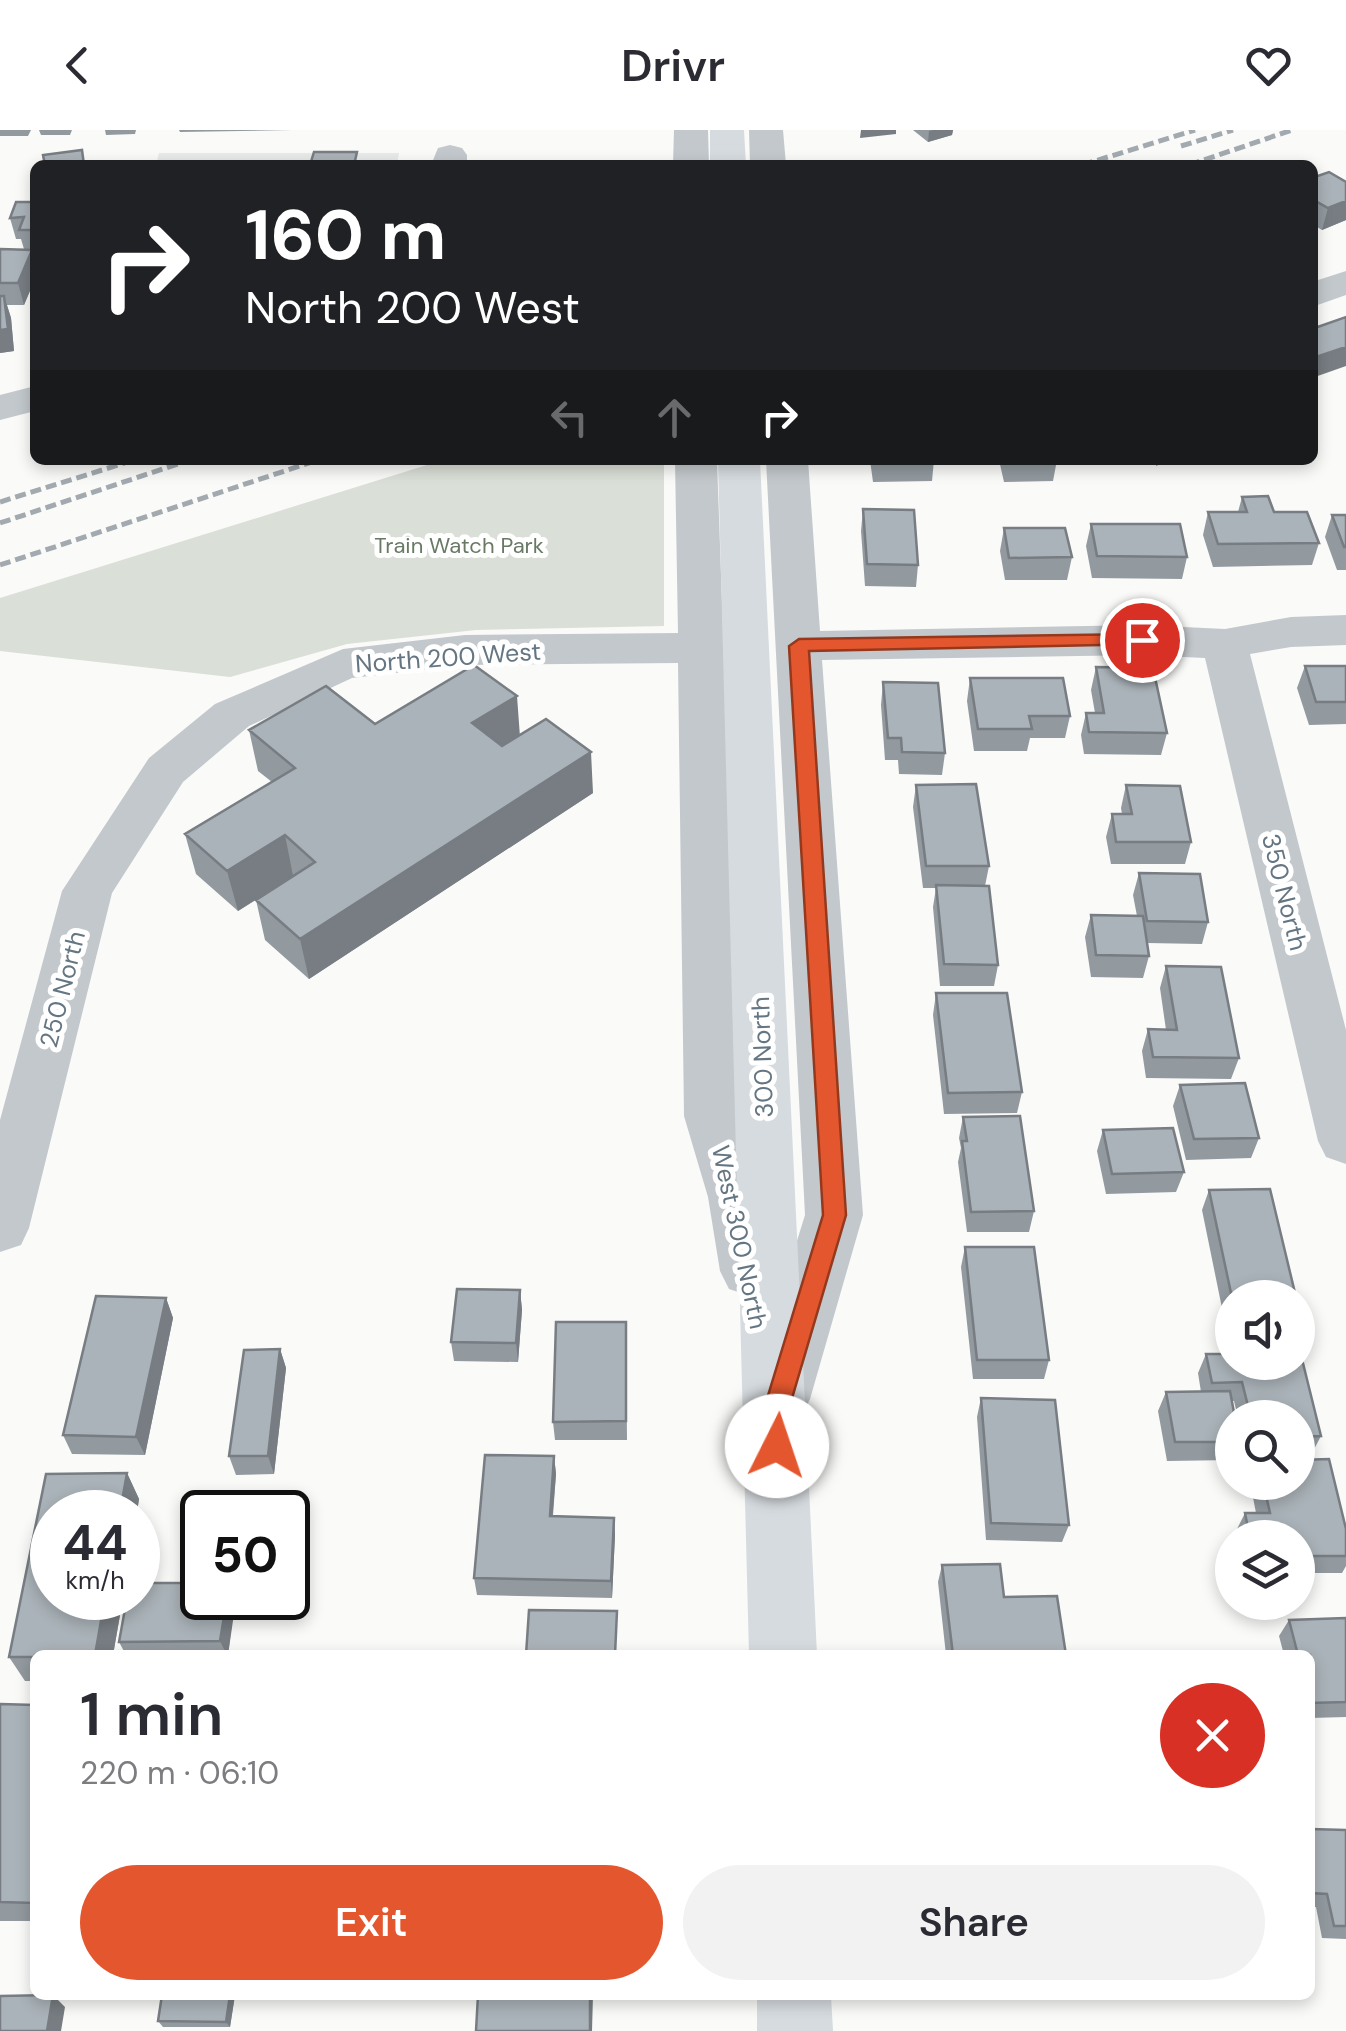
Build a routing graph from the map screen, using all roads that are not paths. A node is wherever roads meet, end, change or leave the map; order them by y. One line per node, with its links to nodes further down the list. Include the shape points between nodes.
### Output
1 (692, 130): 4 (street)
2 (727, 130): 5 (main road)
3 (766, 130): 6 (street)
4 (691, 160)
5 (728, 160)
6 (768, 160)
7 (1346, 282): 8 (street)
8 (1318, 294)
9 (30, 399): 10 (street)
10 (0, 408)
11 (696, 465): 17 (street, West 300 North)
12 (740, 465): 21 (main road, 300 North)
13 (787, 465): 16 (street, West 300 North)
14 (1346, 630): 15 (street)
15 (1225, 644): 16 (street); 19 (street, 350 North)
16 (799, 646): 21 (street, West 300 North, via 834,1215)
17 (701, 648): 18 (street, North 200 West, via 465,650 343,664 232,715); 21 (street, West 300 North, via 712,1116 737,1197)
18 (166, 770): 20 (street, 250 North, via 87,891)
19 (1346, 1140)
20 (0, 1228)
21 (776, 1412): 22 (main road, 300 North)
22 (783, 1650)
23 (794, 2000): 24 (main road)
24 (795, 2031)

